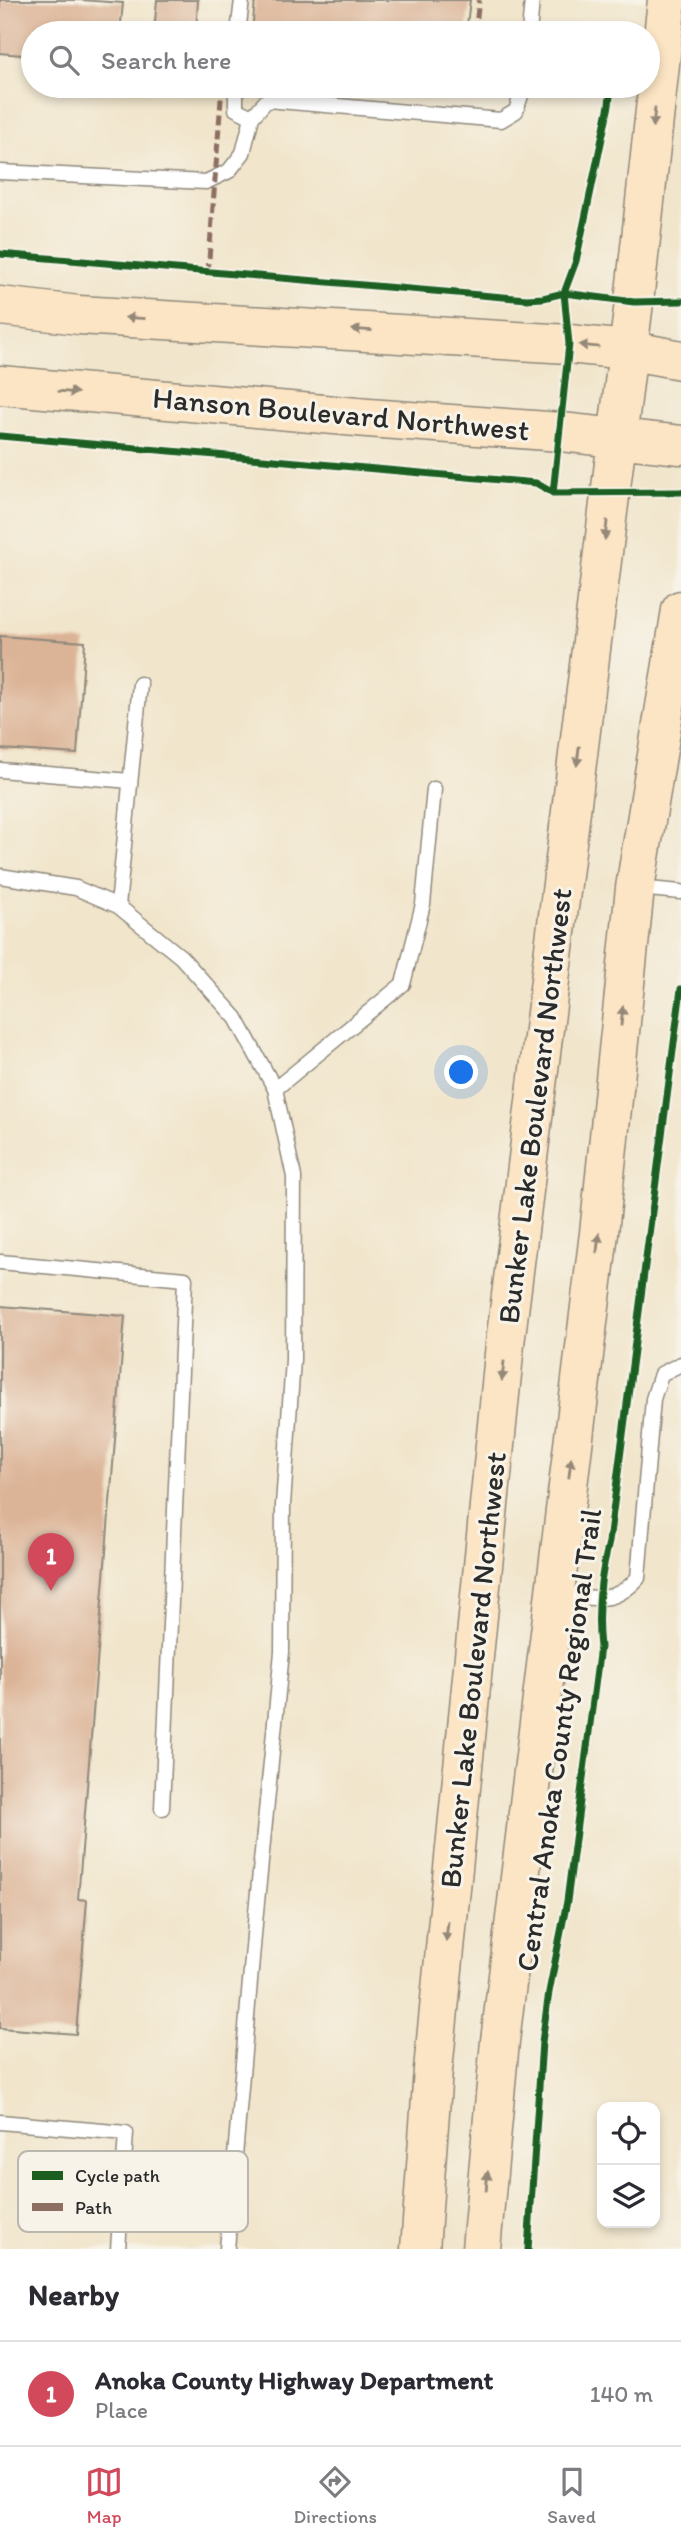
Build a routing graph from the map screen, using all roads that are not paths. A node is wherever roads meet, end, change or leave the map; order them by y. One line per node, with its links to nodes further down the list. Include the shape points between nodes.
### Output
1 (242, 0): 4 (lane)
2 (532, 0): 5 (lane)
3 (667, 0): 6 (main road, Bunker Lake Boulevard Northwest, one-way to 6)
4 (239, 21)
5 (530, 21)
6 (660, 61)
7 (236, 98): 10 (lane, via 236,109)
8 (520, 98): 10 (lane, via 516,111 501,120 267,100)
9 (656, 98): 13 (main road, Bunker Lake Boulevard Northwest, one-way to 13)
10 (252, 117): 11 (lane, via 243,153 229,171 206,182)
11 (0, 172)
12 (0, 306): 13 (main road, one-way to 12)
13 (627, 350): 14 (main road); 16 (main road, Bunker Lake Boulevard Northwest)
14 (681, 360)
15 (0, 385): 16 (main road, Hanson Boulevard Northwest, one-way to 16)
16 (617, 438): 17 (main road, Hanson Boulevard Northwest); 35 (main road, Bunker Lake Boulevard Northwest, one-way to 35, via 505,1344)
17 (681, 445)
18 (681, 610): 24 (main road)
19 (140, 684): 21 (lane)
20 (0, 770): 21 (lane)
21 (130, 781): 26 (lane)
22 (433, 789): 27 (lane, via 423,904 403,984)
23 (0, 876): 26 (lane, via 76,888)
24 (635, 888): 25 (lane); 30 (main road, one-way to 24, via 601,1219)
25 (681, 892)
26 (118, 906): 27 (lane, via 181,957 236,1018)
27 (275, 1089): 34 (lane, via 294,1177 293,1360 283,1505 282,1652)
28 (0, 1262): 31 (lane, via 185,1279)
29 (681, 1364): 30 (lane, via 661,1374 653,1399 638,1578 625,1593 599,1599)
30 (555, 1592): 36 (main road, one-way to 30, via 500,2041)
31 (162, 1808)
32 (0, 2122): 33 (lane, via 126,2133)
33 (125, 2151)
34 (235, 2151)
35 (421, 2232)
36 (481, 2249)

